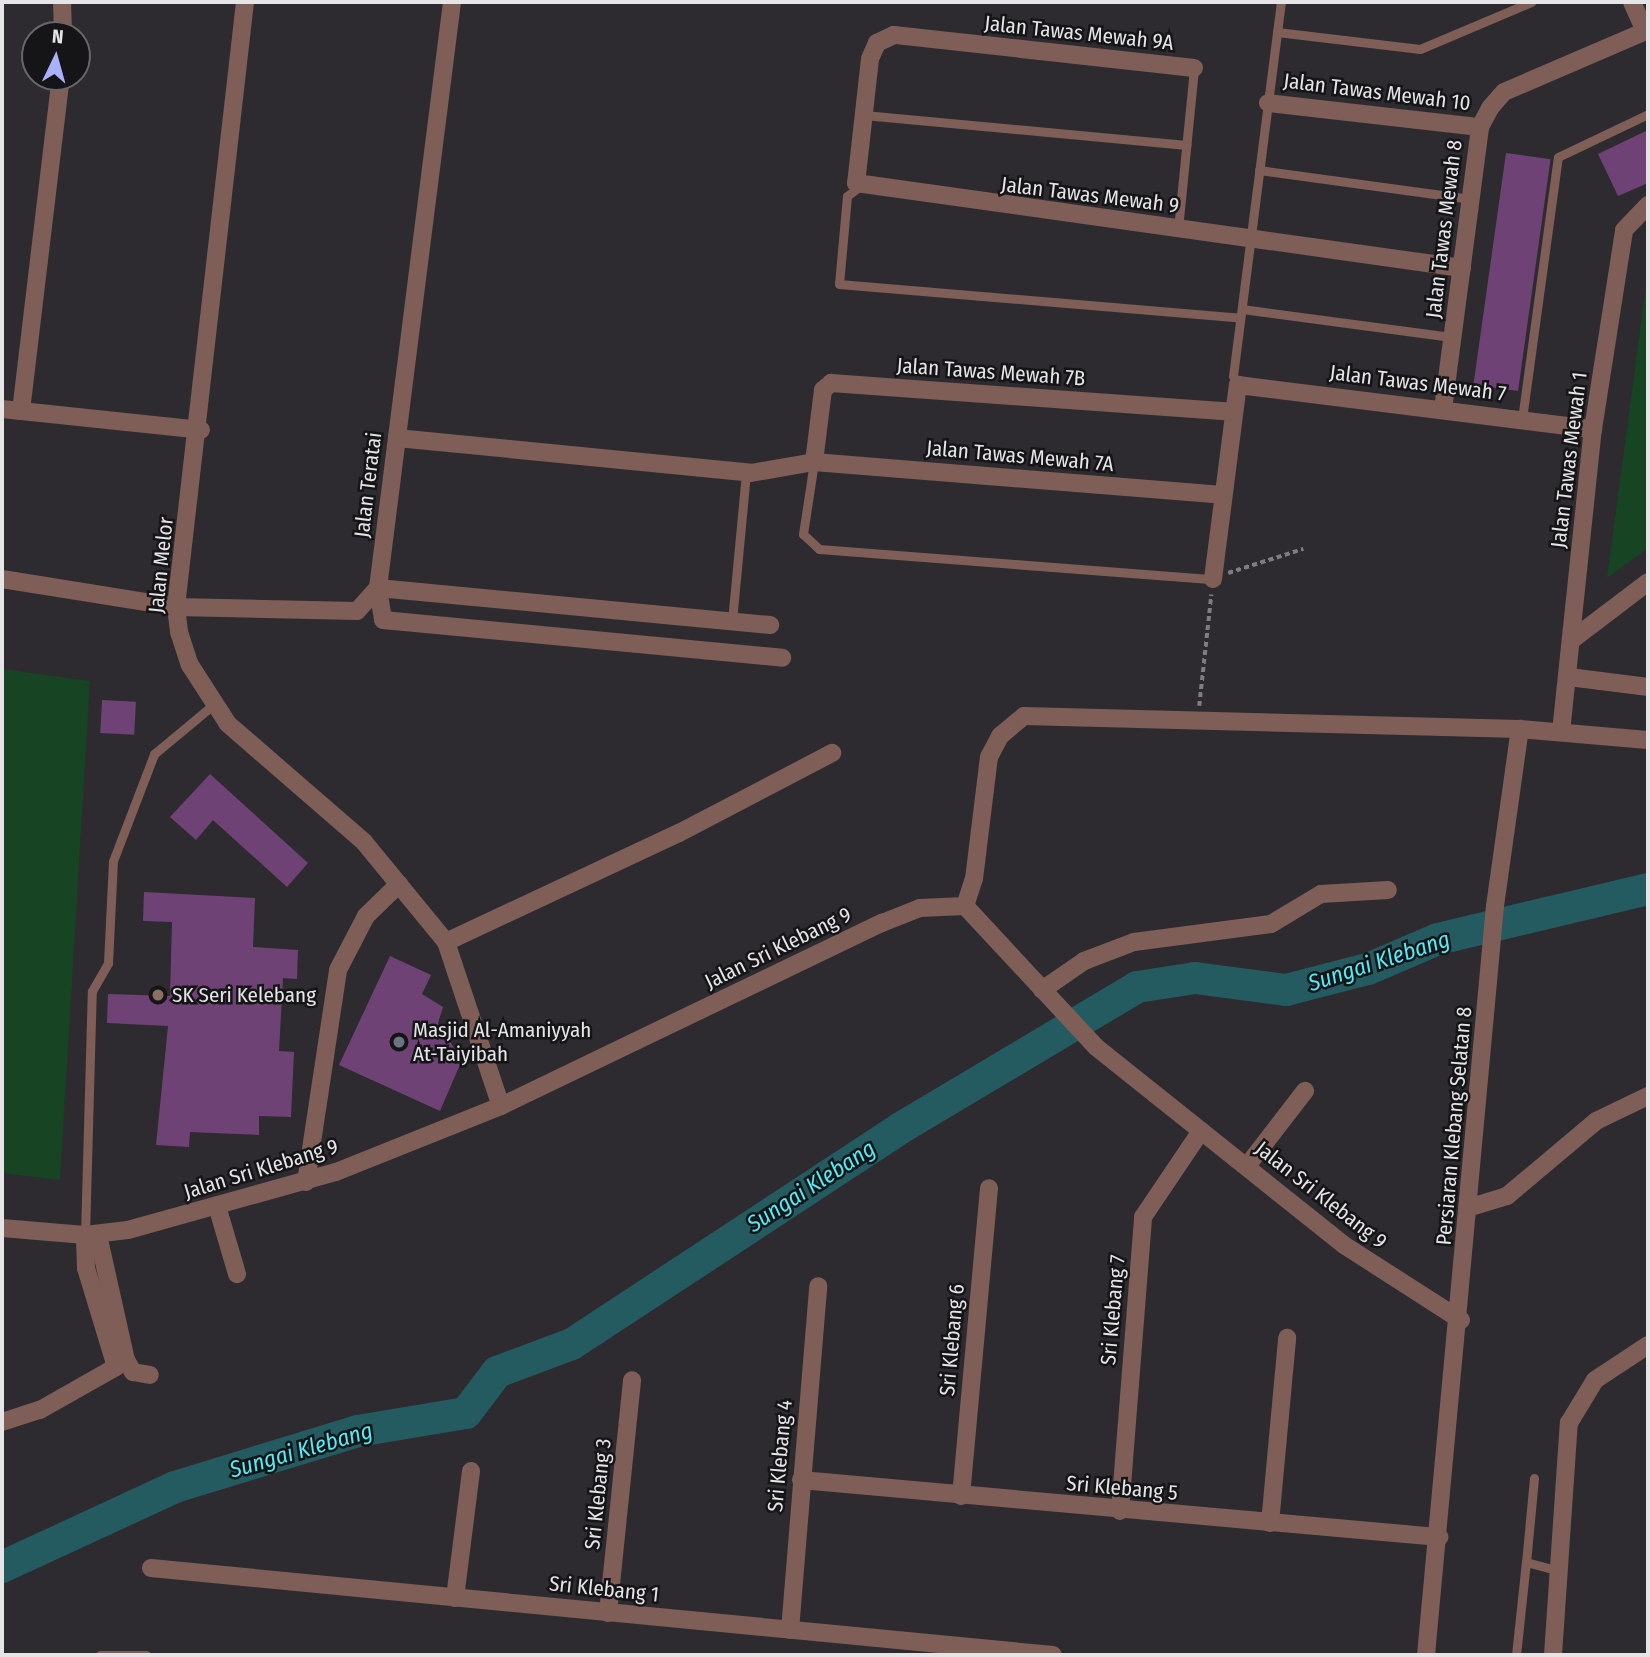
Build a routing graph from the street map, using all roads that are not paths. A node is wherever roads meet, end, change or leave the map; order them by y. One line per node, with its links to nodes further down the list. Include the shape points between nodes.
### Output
1 (62, 2): 7 (street)
2 (245, 2): 33 (street, Jalan Melor)
3 (452, 2): 34 (street, Jalan Teratai)
4 (1281, 2): 9 (lane)
5 (1531, 2): 9 (lane, via 1420,49)
6 (1632, 2): 8 (street)
7 (63, 21)
8 (1647, 31): 15 (street, Jalan Tawas Mewah 8, via 1504,92)
9 (1277, 32): 12 (lane)
10 (1194, 68): 14 (street, Jalan Tawas Mewah 9A, via 894,35 877,43); 16 (lane)
11 (59, 91): 29 (street)
12 (1268, 103): 15 (street, Jalan Tawas Mewah 10); 17 (lane)
13 (1648, 114): 31 (lane, via 1558,157)
14 (864, 115): 16 (lane); 18 (street)
15 (1480, 127): 19 (street, Jalan Tawas Mewah 8)
16 (1186, 145): 21 (lane)
17 (1259, 170): 19 (lane); 22 (lane)
18 (859, 187): 21 (street, Jalan Tawas Mewah 9); 24 (lane, via 847,196 839,284)
19 (1471, 199): 23 (street, Jalan Tawas Mewah 8)
20 (1648, 205): 32 (street, Jalan Tawas Mewah 1, via 1624,230)
21 (1178, 229): 22 (street, Jalan Tawas Mewah 9)
22 (1251, 239): 23 (street, Jalan Tawas Mewah 9); 24 (lane)
23 (1461, 268): 25 (street, Jalan Tawas Mewah 8)
24 (1241, 314): 25 (lane); 26 (lane, via 1233,376)
25 (1453, 338): 28 (street, Jalan Tawas Mewah 8)
26 (1238, 385): 28 (street, Jalan Tawas Mewah 7); 30 (street)
27 (2, 409): 29 (street)
28 (1443, 409): 31 (street, Jalan Tawas Mewah 7)
29 (21, 411): 33 (street)
30 (1232, 412): 35 (street, Jalan Tawas Mewah 7B, via 831,383 823,390); 37 (street)
31 (1522, 419): 32 (street, Jalan Tawas Mewah 7)
32 (1593, 429): 45 (street, Jalan Tawas Mewah 1)
33 (201, 430): 42 (street, Jalan Melor)
34 (397, 439): 36 (street, Jalan Tawas Mewah 7A); 41 (street, Jalan Teratai)
35 (814, 462): 36 (street, Jalan Tawas Mewah 7A); 37 (street, Jalan Tawas Mewah 7A); 39 (lane, via 803,534 819,549)
36 (746, 472): 43 (lane)
37 (1223, 495): 39 (street)
38 (2, 579): 42 (street)
39 (1213, 579)
40 (1648, 582): 45 (street)
41 (379, 588): 42 (street, via 357,611); 43 (street); 46 (street, Jalan Teratai, via 383,620)
42 (176, 607): 49 (street, Jalan Melor, via 190,665)
43 (733, 621): 44 (street)
44 (770, 625)
45 (1573, 639): 47 (street, Jalan Tawas Mewah 1)
46 (782, 657)
47 (1569, 677): 48 (street); 51 (street, Jalan Tawas Mewah 1)
48 (1648, 687)
49 (213, 705): 54 (street, Jalan Melor, via 256,753 364,842); 69 (lane, via 154,754 113,861 107,963 92,991)
50 (1520, 729): 51 (street); 56 (street, via 1024,716 1013,722 989,757 976,866); 67 (street, Persiaran Klebang Selatan 8, via 1495,905)
51 (1561, 732): 52 (street)
52 (1648, 740)
53 (832, 753): 57 (street, via 680,833)
54 (399, 884): 57 (street, Jalan Melor); 64 (street, via 366,916 338,970)
55 (1388, 890): 58 (street, via 1321,894 1271,924 1134,942 1084,961)
56 (965, 906): 58 (street, Jalan Sri Klebang 9); 61 (street, Jalan Sri Klebang 9, via 920,908 882,923)
57 (446, 942): 61 (street, Jalan Melor)
58 (1042, 990): 62 (street, Jalan Sri Klebang 9, via 1096,1048)
59 (1305, 1091): 63 (street)
60 (1648, 1096): 67 (street, via 1596,1121 1507,1196)
61 (501, 1107): 64 (street, Jalan Sri Klebang 9)
62 (1201, 1131): 63 (street, Jalan Sri Klebang 9); 82 (street, Sri Klebang 7, via 1143,1217)
63 (1247, 1166): 72 (street, Jalan Sri Klebang 9, via 1371,1265)
64 (306, 1182): 66 (street, Jalan Sri Klebang 9)
65 (989, 1188): 81 (street, Sri Klebang 6)
66 (217, 1206): 69 (street, Jalan Sri Klebang 9); 70 (street)
67 (1471, 1207): 72 (street, Persiaran Klebang Selatan 8)
68 (2, 1228): 69 (street, Jalan Sri Klebang 9)
69 (92, 1235): 75 (street, via 126,1360 133,1371); 77 (street, via 86,1268 116,1367 40,1410)
70 (237, 1274)
71 (818, 1286): 80 (street, Sri Klebang 4)
72 (1461, 1321): 84 (street, Persiaran Klebang Selatan 8)
73 (1287, 1338): 83 (street)
74 (1648, 1345): 87 (street, via 1623,1357 1577,1402)
75 (150, 1375)
76 (632, 1380): 89 (street, Sri Klebang 3)
77 (2, 1422)
78 (471, 1471): 88 (street)
79 (1534, 1478): 85 (lane)
80 (801, 1480): 81 (street, Sri Klebang 5); 90 (street, Sri Klebang 4)
81 (961, 1496): 82 (street, Sri Klebang 5)
82 (1120, 1511): 83 (street, Sri Klebang 5)
83 (1270, 1523): 84 (street, Sri Klebang 5)
84 (1439, 1537): 94 (street, Persiaran Klebang Selatan 8)
85 (1526, 1562): 87 (lane); 95 (lane)
86 (151, 1567): 88 (street, Sri Klebang 1)
87 (1556, 1570): 96 (street)
88 (455, 1598): 89 (street, Sri Klebang 1)
89 (608, 1613): 90 (street, Sri Klebang 1)
90 (790, 1630): 93 (street, Sri Klebang 1)
91 (100, 1655): 92 (lane)
92 (146, 1655)
93 (1053, 1655)
94 (1426, 1655)
95 (1516, 1655)
96 (1553, 1655)

